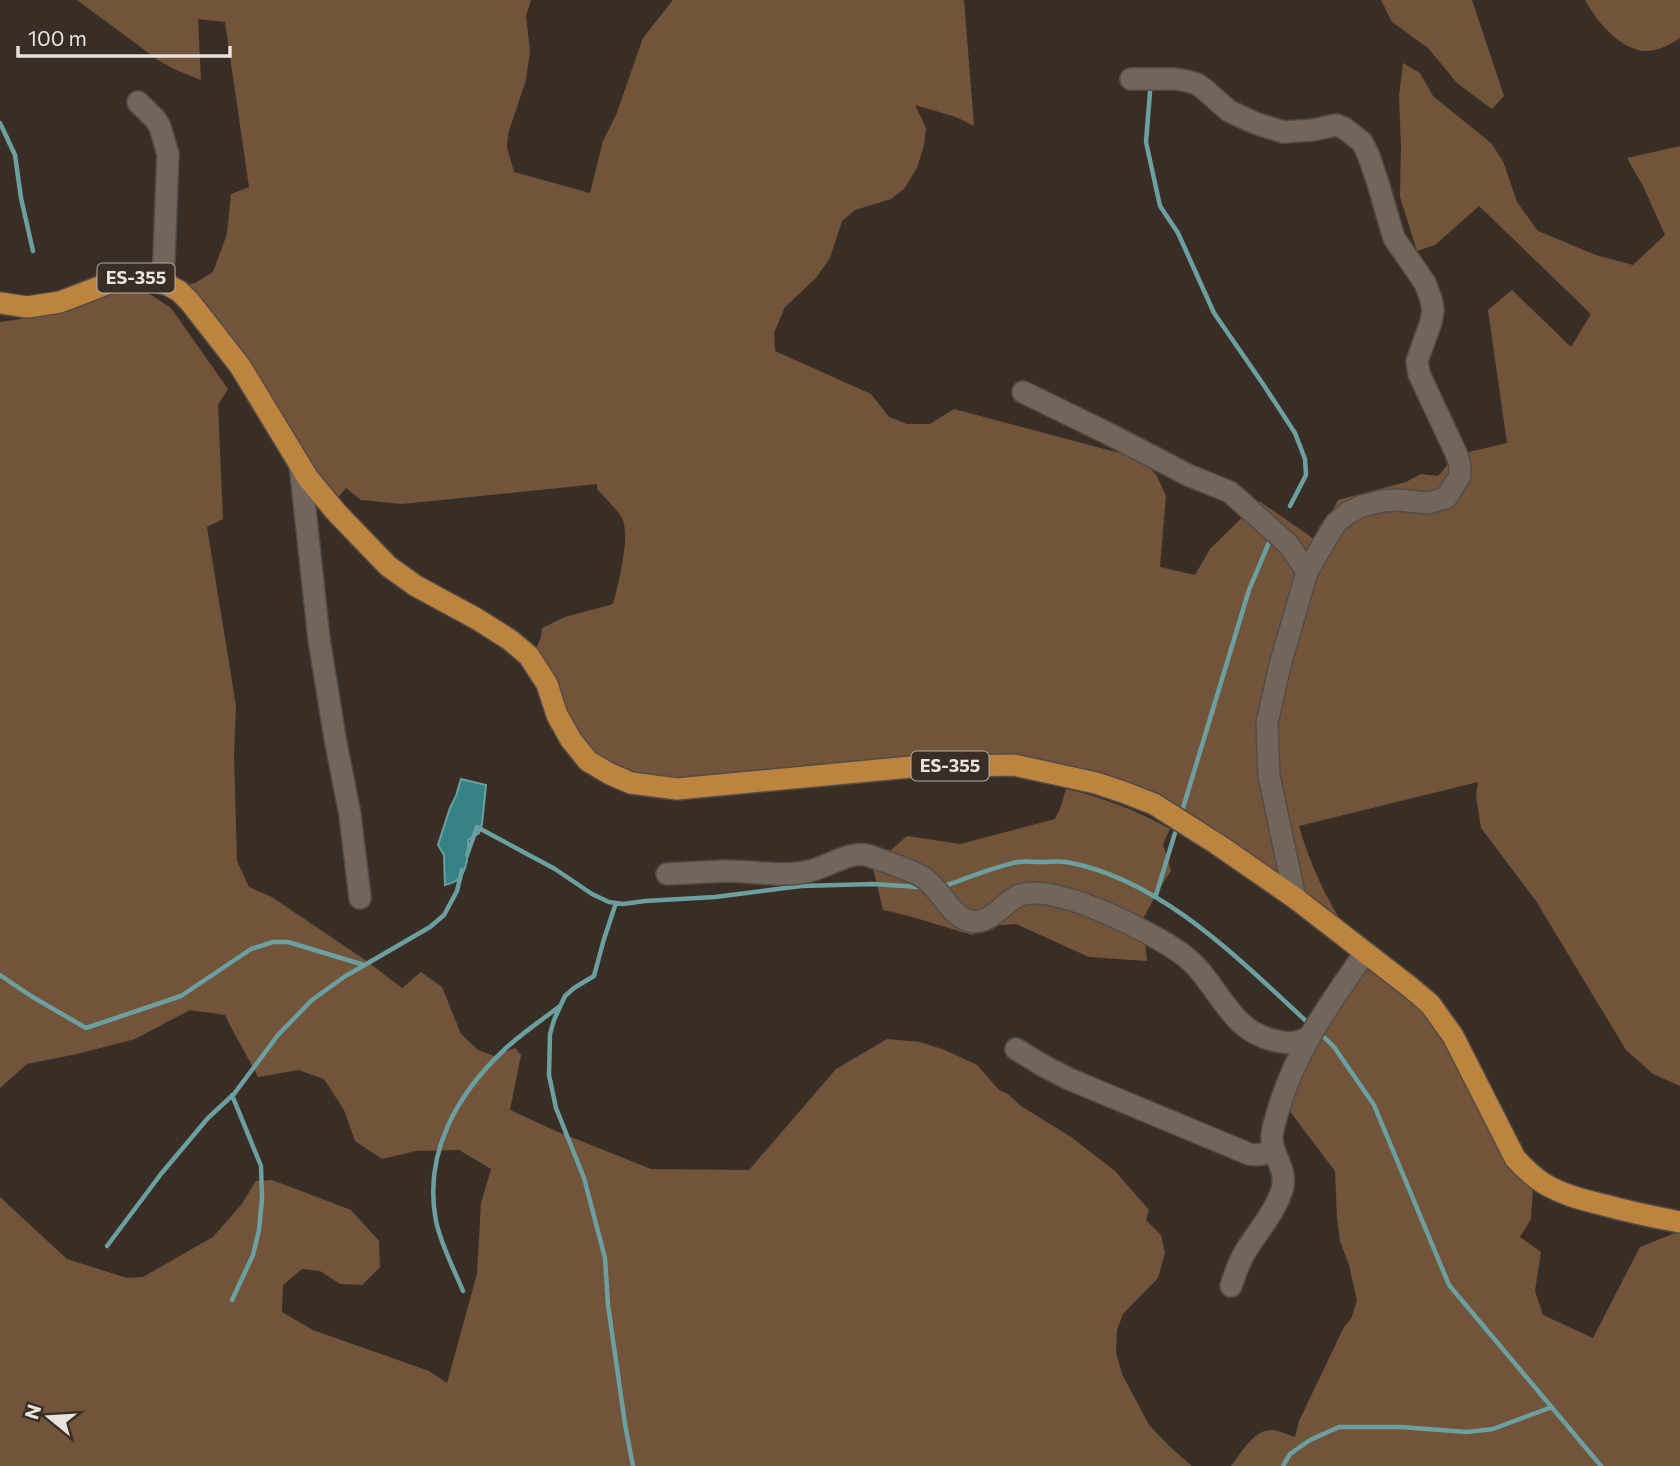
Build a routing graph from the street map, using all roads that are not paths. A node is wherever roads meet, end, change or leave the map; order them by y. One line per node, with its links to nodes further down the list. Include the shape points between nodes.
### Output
1 (1131, 79): 7 (street, via 1197,84 1242,118 1283,132 1336,125 1344,128 1362,142 1394,238 1431,299 1431,322 1417,361 1419,374 1456,453 1460,476 1446,498 1437,501 1382,501 1348,513 1328,534)
2 (138, 102): 3 (street, via 160,127 167,154)
3 (163, 284): 4 (main road, ES-355, via 120,279 60,302 27,307); 6 (main road, ES-355, via 190,302 240,366)
4 (0, 303)
5 (1023, 392): 7 (street, via 1230,492 1289,545)
6 (300, 464): 9 (street, via 319,639); 10 (main road, ES-355, via 336,512 388,566 530,656 571,740 588,761 610,774 631,783 677,789 911,767 1014,765 1096,783 1154,804)
7 (1307, 572): 10 (street, via 1267,723 1269,776)
8 (667, 874): 12 (street, via 790,874 859,854 927,880 959,916 977,922 1022,894 1051,894 1102,910 1184,955 1230,1012 1261,1038 1297,1043)
9 (360, 898)
10 (1295, 898): 11 (main road, ES-355)
11 (1364, 953): 12 (street); 15 (main road, ES-355, via 1430,1004 1453,1036 1514,1158 1527,1171 1575,1198)
12 (1308, 1038): 14 (street, via 1283,1092)
13 (1016, 1049): 14 (street, via 1069,1079 1249,1154 1266,1154)
14 (1273, 1146): 16 (street, via 1283,1190 1245,1252)
15 (1680, 1222)
16 (1231, 1286)

